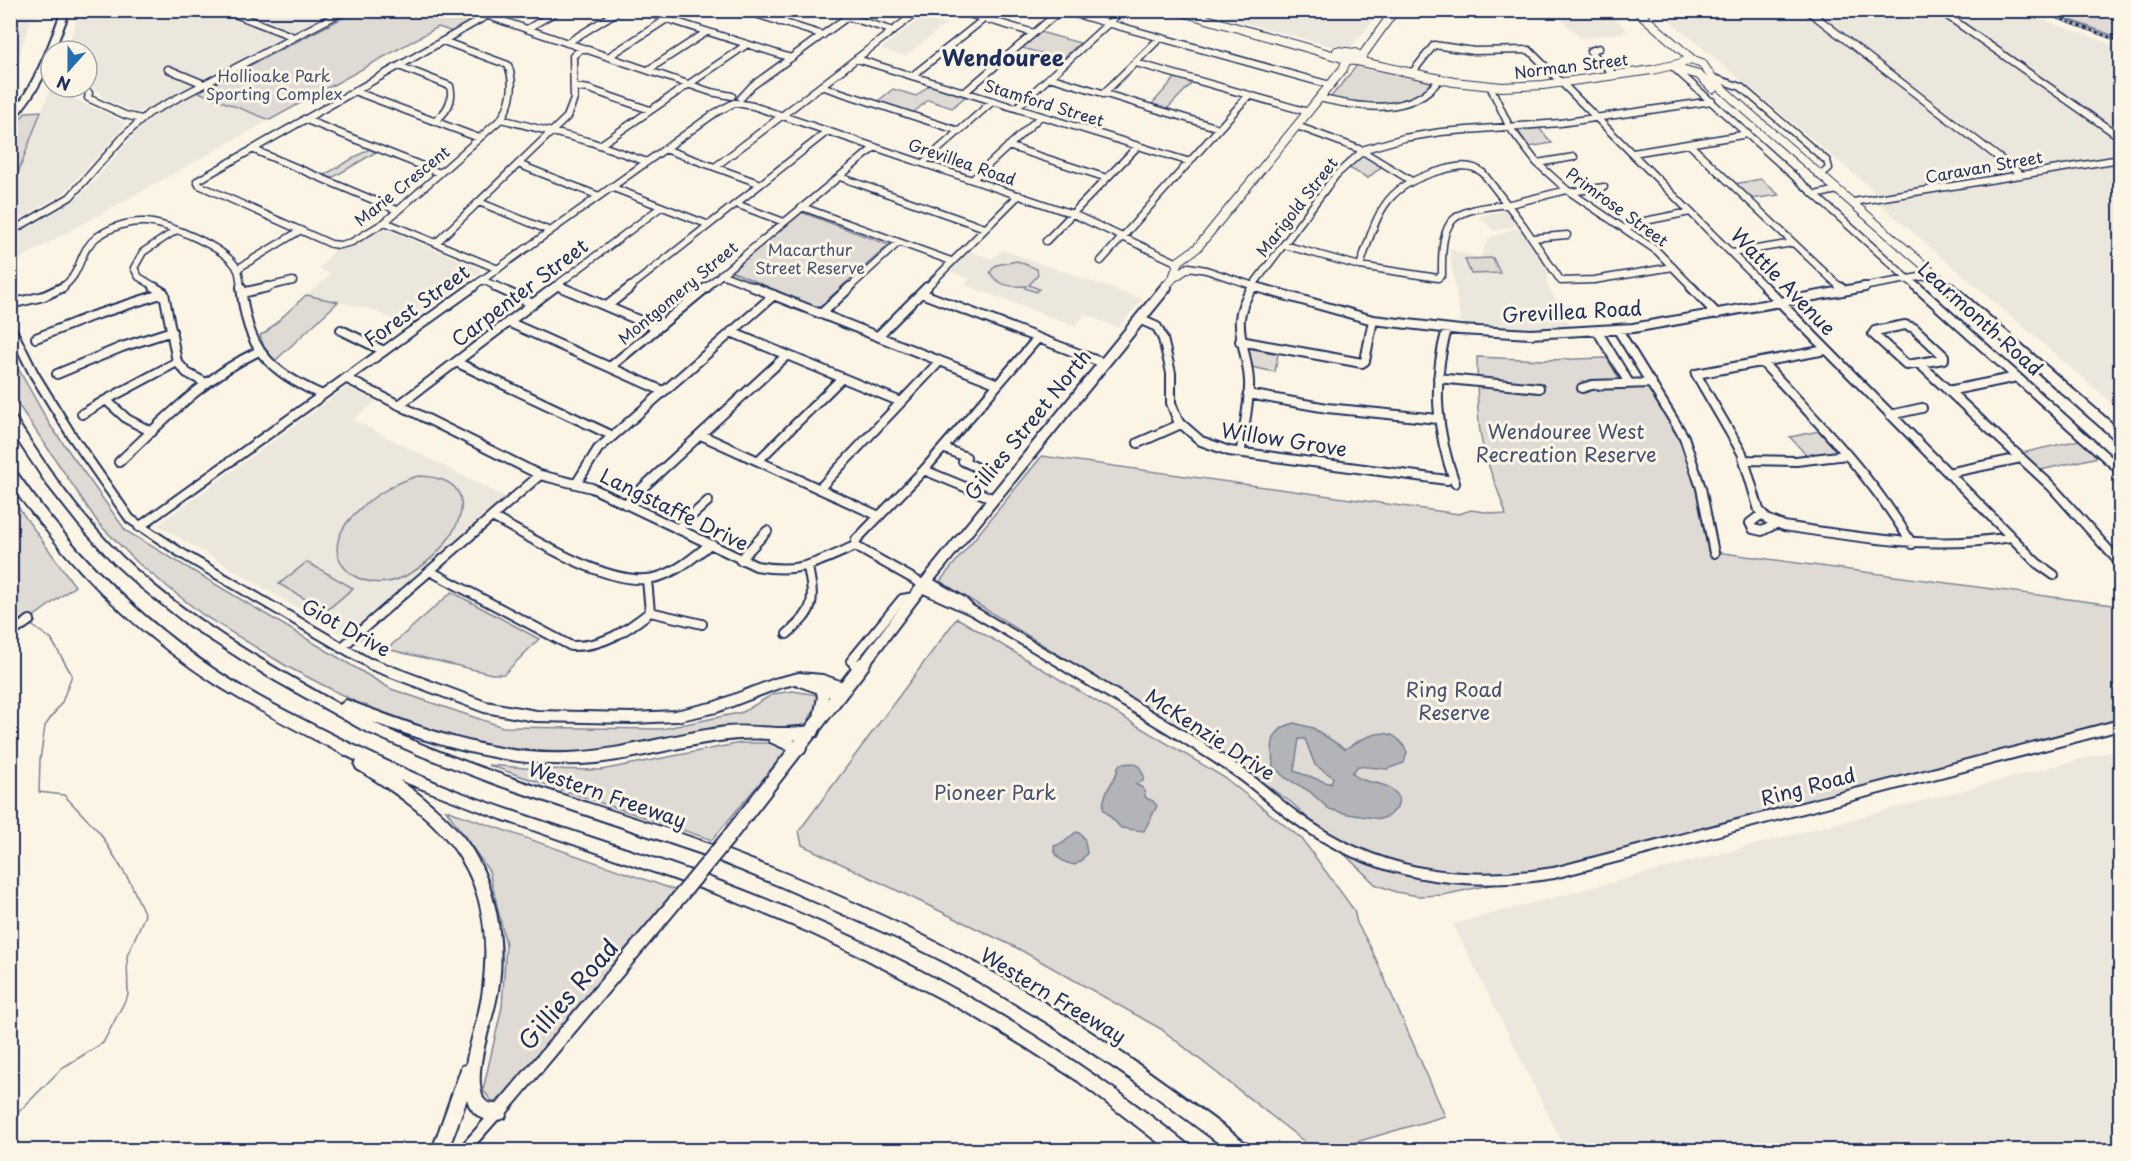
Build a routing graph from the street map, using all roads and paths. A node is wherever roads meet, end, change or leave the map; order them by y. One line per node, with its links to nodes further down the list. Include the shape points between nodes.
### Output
1 (66, 10): 91 (highway, via 40,76)
2 (224, 10): 37 (street)
3 (346, 10): 37 (street)
4 (471, 10): 24 (street, Grevillea Road)
5 (497, 10): 24 (street)
6 (559, 10): 32 (street)
7 (620, 10): 40 (street)
8 (639, 10): 28 (street)
9 (681, 10): 28 (street)
10 (742, 10): 29 (street)
11 (795, 10): 29 (street)
12 (857, 10): 25 (street)
13 (920, 10): 33 (street)
14 (955, 10): 27 (street)
15 (1061, 10): 30 (street); 35 (street)
16 (1123, 10): 30 (street)
17 (1175, 10): 31 (main road)
18 (1183, 10): 31 (main road)
19 (1388, 10): 26 (main road)
20 (1395, 10): 26 (main road)
21 (1634, 10): 50 (main road, Learmonth Road); 53 (main road, Learmonth Road, via 1672,48)
22 (1807, 10): 125 (street)
23 (1939, 10): 103 (street)
24 (488, 16): 32 (street, Grevillea Road); 39 (street)
25 (848, 17): 33 (street); 36 (street)
26 (1386, 18): 45 (main road); 49 (main road)
27 (984, 19): 35 (street); 61 (street)
28 (666, 20): 34 (street); 46 (street)
29 (779, 22): 36 (street)
30 (1109, 24): 38 (street); 62 (street)
31 (1228, 24): 45 (main road)
32 (527, 30): 40 (street, Grevillea Road)
33 (894, 31): 48 (street)
34 (705, 33): 41 (street); 57 (street)
35 (1034, 33): 74 (street)
36 (823, 35): 47 (street)
37 (294, 37): 66 (street)
38 (1160, 38): 51 (street); 68 (street)
39 (443, 41): 52 (street); 94 (street, via 509,67 510,105)
40 (567, 43): 42 (street, Grevillea Road)
41 (746, 45): 47 (street); 67 (street)
42 (583, 48): 46 (street, Grevillea Road); 72 (street, via 573,59)
43 (1599, 48): 60 (street, via 1590,52)
44 (1531, 52): 59 (street, via 1474,51 1432,45); 65 (street, Wattle Avenue)
45 (1349, 56): 49 (main road, Norman Street); 56 (main road)
46 (608, 57): 57 (street, Grevillea Road)
47 (791, 58): 69 (street)
48 (857, 59): 61 (street, Stamford Street); 70 (street)
49 (1359, 59): 56 (main road); 59 (main road, Norman Street)
50 (1693, 60): 53 (main road); 54 (main road, Learmonth Road)
51 (1136, 63): 75 (street); 77 (street)
52 (399, 66): 73 (street); 95 (street, via 450,86 448,109)
53 (1680, 66): 58 (main road, Norman Street); 60 (main road, Norman Street); 76 (main road, Learmonth Road, via 1699,75); 83 (street, Learmonth Road)
54 (1705, 67): 58 (main road, Norman Street); 63 (main road, Learmonth Road)
55 (168, 69): 66 (street)
56 (1343, 69): 68 (main road)
57 (648, 70): 67 (street, Grevillea Road)
58 (1693, 70): 76 (main road, Learmonth Road, via 1708,79)
59 (1412, 73): 64 (main road, Norman Street)
60 (1614, 75): 65 (main road, Norman Street)
61 (912, 76): 74 (street, Stamford Street)
62 (1049, 77): 75 (street); 84 (street)
63 (1711, 77): 126 (main road, Learmonth Road); 126 (street, via 1741,87 1833,163)
64 (1440, 79): 71 (main road, Norman Street); 79 (street, via 1429,94 1404,102 1360,107)
65 (1563, 82): 71 (main road, Norman Street); 90 (street, Wattle Avenue)
66 (204, 84): 92 (street)
67 (688, 84): 78 (street, Grevillea Road); 85 (street)
68 (1330, 85): 79 (main road)
69 (752, 86): 78 (street); 81 (street)
70 (822, 86): 88 (street); 100 (street)
71 (1490, 86): 98 (street, Primrose Street)
72 (574, 87): 85 (street); 101 (street, via 571,111)
73 (354, 91): 93 (street); 95 (street)
74 (965, 92): 82 (street, Stamford Street)
75 (1103, 94): 97 (street)
76 (1720, 94): 134 (main road, Learmonth Road)
77 (1249, 95): 86 (street); 97 (street)
78 (729, 98): 81 (street, Grevillea Road); 87 (street)
79 (1319, 98): 86 (main road)
80 (90, 99): 92 (street)
81 (738, 101): 87 (street); 88 (street, Grevillea Road)
82 (993, 101): 84 (street, Stamford Street); 100 (street)
83 (1712, 101): 90 (street, Marigold Street); 102 (street, Learmonth Road)
84 (1016, 108): 89 (street, Stamford Street)
85 (650, 110): 106 (street)
86 (1308, 112): 96 (main road)
87 (715, 113): 111 (street, Forest Street)
88 (782, 116): 99 (street, Grevillea Road); 122 (street)
89 (1041, 116): 107 (street); 108 (street, Stamford Street)
90 (1598, 118): 98 (street, Marigold Street); 113 (street, Wattle Avenue)
91 (11, 119)
92 (141, 119): 153 (street, via 70,197)
93 (304, 119): 110 (street); 124 (street)
94 (501, 119): 101 (street); 104 (street, Marie Crescent)
95 (435, 121): 104 (street)
96 (1297, 126): 112 (street); 165 (main road)
97 (1219, 128): 117 (street)
98 (1510, 128): 112 (street, Marigold Street, via 1441,132); 119 (street, Primrose Street)
99 (828, 131): 109 (street, Grevillea Road); 131 (street)
100 (959, 131): 118 (street)
101 (553, 132): 106 (street); 120 (street)
102 (1748, 135): 105 (street); 137 (street, Learmonth Road)
103 (2121, 137)
104 (479, 138): 124 (street, Marie Crescent)
105 (1689, 144): 113 (street); 163 (street)
106 (600, 145): 116 (street)
107 (1008, 146): 128 (street); 129 (street)
108 (1138, 146): 117 (street, Stamford Street); 128 (street)
109 (875, 147): 118 (street, Grevillea Road); 127 (street, Montgomery Street)
110 (252, 149): 145 (street); 154 (street, Marie Crescent, via 193,182)
111 (665, 149): 116 (street, Forest Street); 122 (street)
112 (1362, 150): 130 (street); 164 (street, Marigold Street, via 1336,175)
113 (1633, 153): 146 (street, Wattle Avenue)
114 (1574, 157): 119 (street)
115 (2121, 159): 125 (street, Caravan Street)
116 (647, 162): 132 (street, Forest Street)
117 (1190, 162): 158 (street)
118 (923, 163): 129 (street, Grevillea Road)
119 (1537, 163): 135 (street, Primrose Street)
120 (518, 164): 138 (street); 139 (street)
121 (1462, 166): 123 (street); 123 (street, via 1475,163); 130 (street)
122 (715, 167): 131 (street)
123 (1482, 172): 142 (street)
124 (440, 173): 145 (street, Marie Crescent)
125 (2020, 174): 140 (street, Caravan Street)
126 (1820, 176): 134 (main road, Learmonth Road)
127 (840, 177): 144 (street, Montgomery Street); 151 (street)
128 (1107, 178): 147 (street)
129 (973, 179): 136 (street, Grevillea Road)
130 (1410, 180): 171 (street, via 1389,196 1380,209)
131 (761, 184): 141 (street)
132 (611, 187): 138 (street, Forest Street); 143 (street)
133 (1604, 187): 135 (street)
134 (1836, 190): 137 (street); 140 (main road, Learmonth Road)
135 (1569, 191): 142 (street); 152 (street, Primrose Street)
136 (1019, 195): 147 (street, Grevillea Road); 151 (street)
137 (1815, 195): 178 (street, Learmonth Road)
138 (599, 196): 156 (street, Forest Street)
139 (479, 202): 156 (street); 161 (street)
140 (1851, 203): 176 (main road, Learmonth Road)
141 (736, 204): 149 (street); 150 (street)
142 (1508, 204): 159 (street); 171 (street, via 1460,218 1454,224 1442,246 1441,277)
143 (661, 207): 150 (street); 181 (street, Carpenter Street)
144 (802, 207): 149 (street, Montgomery Street); 162 (street)
145 (398, 210): 148 (street, Marie Crescent)
146 (1690, 212): 152 (street); 166 (street, Wattle Avenue)
147 (1073, 214): 158 (street, Grevillea Road); 160 (street)
148 (385, 222): 154 (street, Marie Crescent, via 342,245); 161 (street)
149 (784, 222): 175 (street, Montgomery Street)
150 (709, 225): 191 (street)
151 (985, 228): 167 (street)
152 (1626, 228): 172 (street, Primrose Street)
153 (13, 230)
154 (301, 230): 174 (street)
155 (175, 231): 174 (street, via 213,249); 184 (street, via 143,252 134,268 139,277); 189 (street, via 145,222 111,230 83,252 72,281 60,289)
156 (550, 231): 173 (street, Forest Street)
157 (1567, 236): 159 (street)
158 (1123, 237): 168 (street); 169 (street, Grevillea Road)
159 (1533, 238): 172 (street, via 1561,281 1594,280)
160 (1046, 242)
161 (436, 243): 173 (street)
162 (898, 243): 167 (street); 192 (street)
163 (1793, 243): 166 (street); 183 (street)
164 (1284, 245): 171 (street); 182 (street, Marigold Street)
165 (1197, 248): 169 (main road); 170 (main road)
166 (1732, 254): 188 (street, Wattle Avenue)
167 (951, 261): 186 (street)
168 (1101, 261)
169 (1180, 261): 170 (main road); 177 (main road, Gillies Street North)
170 (1191, 265): 177 (main road, Gillies Street North); 182 (street, Grevillea Road)
171 (1360, 266)
172 (1674, 267): 193 (street, Primrose Street)
173 (498, 269): 179 (street, Forest Street)
174 (237, 270): 185 (street)
175 (722, 274): 187 (street); 198 (street, Montgomery Street)
176 (1933, 275): 178 (street, Grevillea Road); 213 (main road, Learmonth Road)
177 (1173, 278): 195 (main road, Gillies Street North)
178 (1909, 279): 183 (street, Grevillea Road); 222 (street, Learmonth Road)
179 (482, 280): 190 (street); 211 (street, Forest Street)
180 (292, 281): 185 (street)
181 (557, 285): 190 (street, Carpenter Street); 191 (street)
182 (1254, 286): 194 (street, Grevillea Road); 208 (street, Marigold Street, via 1238,314)
183 (1844, 291): 188 (street, Grevillea Road)
184 (164, 293): 202 (street); 206 (street)
185 (242, 293): 210 (street)
186 (921, 293): 205 (street); 207 (street)
187 (774, 295): 192 (street); 203 (street)
188 (1780, 303): 193 (street, Grevillea Road); 209 (street, Wattle Avenue)
189 (10, 304)
190 (533, 304): 196 (street, Carpenter Street)
191 (607, 306): 198 (street)
192 (821, 314): 205 (street)
193 (1717, 314): 201 (street, Grevillea Road)
194 (1373, 320): 199 (street, Grevillea Road); 208 (street, via 1363,363)
195 (1138, 321): 218 (main road, Gillies Street North); 244 (street, via 1161,334 1170,364 1171,405)
196 (508, 322): 216 (street, Carpenter Street); 220 (street)
197 (10, 326): 273 (street, Giot Drive, via 34,375 72,436)
198 (657, 327): 220 (street, Montgomery Street)
199 (1447, 329): 204 (street, Grevillea Road, via 1531,334); 225 (street)
200 (341, 330): 211 (street)
201 (1618, 330): 204 (street, Grevillea Road); 228 (street)
202 (172, 331): 215 (street); 221 (street)
203 (731, 332): 212 (street); 233 (street)
204 (1598, 332): 227 (street)
205 (878, 336): 214 (street)
206 (36, 338)
207 (1038, 338): 218 (street); 229 (street)
208 (1240, 341): 234 (street, Marigold Street, via 1248,373)
209 (1826, 350): 217 (street); 241 (street, Wattle Avenue)
210 (259, 351): 226 (street); 235 (street, via 278,371)
211 (384, 351): 223 (street, Forest Street)
212 (787, 355): 224 (street); 246 (street)
213 (2026, 357): 248 (main road, Learmonth Road); 249 (main road, Learmonth Road)
214 (940, 361): 229 (street); 237 (street)
215 (177, 362): 226 (street); 236 (street)
216 (456, 362): 238 (street, Carpenter Street); 247 (street)
217 (1762, 362): 253 (street); 255 (street, via 1696,374)
218 (1103, 363): 266 (main road, Gillies Street North)
219 (1920, 365): 219 (street, via 1903,364 1874,336 1874,331 1905,325 1914,328 1945,358); 232 (street)
220 (610, 367): 233 (street)
221 (57, 374)
222 (2017, 377): 232 (street); 260 (street, Learmonth Road)
223 (345, 378): 235 (street, Forest Street); 238 (street, Langstaffe Drive)
224 (842, 378): 237 (street); 256 (street)
225 (1438, 378): 230 (street); 243 (street)
226 (206, 383): 245 (street)
227 (1629, 383): 228 (street); 231 (street)
228 (1652, 383): 280 (street, via 1687,444 1701,488)
229 (998, 384): 251 (street)
230 (1539, 388)
231 (1582, 388)
232 (1948, 391): 254 (street)
233 (663, 392): 247 (street)
234 (1248, 394): 243 (street, via 1327,408); 252 (street, Marigold Street)
235 (322, 395): 273 (street, Forest Street)
236 (106, 400): 240 (street); 245 (street, via 121,416)
237 (901, 402): 265 (street)
238 (399, 405): 263 (street, Langstaffe Drive)
239 (1922, 408): 241 (street)
240 (82, 414)
241 (1890, 415): 262 (street, Wattle Avenue)
242 (10, 419): 298 (highway, Western Freeway, via 60,493 96,538 130,571 226,645)
243 (1438, 419): 252 (street, Willow Grove, via 1451,482)
244 (1181, 424): 250 (street); 252 (street, Willow Grove, via 1209,445)
245 (152, 432): 257 (street)
246 (701, 435): 256 (street); 268 (street)
247 (613, 436): 264 (street, via 591,458)
248 (2121, 437)
249 (2121, 442)
250 (1138, 443)
251 (943, 448): 258 (street, via 966,457 963,461); 259 (street)
252 (1241, 451)
253 (1847, 455): 255 (street, via 1796,461); 277 (street, via 1888,505)
254 (2021, 458): 262 (street); 282 (street)
255 (1744, 460): 270 (street)
256 (758, 461): 265 (street)
257 (119, 462)
258 (978, 468)
259 (924, 470): 266 (street); 269 (street)
260 (2121, 470)
261 (10, 472): 296 (highway, via 38,513 93,576 163,638)
262 (1948, 473): 276 (street, Wattle Avenue)
263 (540, 475): 264 (street, Langstaffe Drive); 271 (street)
264 (576, 484): 268 (street, Langstaffe Drive)
265 (819, 489): 269 (street)
266 (994, 499): 287 (main road, Gillies Street North)
267 (708, 501): 274 (street)
268 (625, 504): 274 (street, Langstaffe Drive)
269 (879, 516): 279 (street)
270 (1765, 516): 272 (street); 272 (street, via 1751,522 1752,528 1761,531)
271 (492, 517): 284 (street); 286 (street, via 598,572 628,580)
272 (1776, 524): 277 (street)
273 (139, 527): 293 (street, Giot Drive)
274 (677, 529): 278 (street, Langstaffe Drive)
275 (767, 531): 281 (street)
276 (2011, 537): 277 (street, via 1958,545); 285 (street)
277 (1912, 544)
278 (709, 545): 281 (street, Langstaffe Drive); 286 (street, via 680,568)
279 (855, 546): 283 (street, Langstaffe Drive); 287 (street)
280 (1714, 553)
281 (740, 560): 283 (street, Langstaffe Drive, via 779,570)
282 (2121, 562)
283 (808, 567): 292 (street, via 814,604)
284 (430, 571): 288 (street, via 571,646 582,648 601,643); 293 (street)
285 (2054, 575)
286 (647, 580): 288 (street)
287 (924, 585): 294 (main road, Gillies Street North); 306 (street, McKenzie Drive, via 1242,773 1294,816 1341,846 1416,873)
288 (650, 612): 290 (street)
289 (30, 620): 291 (street)
290 (702, 624)
291 (10, 634)
292 (787, 634)
293 (341, 648): 297 (street, Giot Drive, via 381,670 468,702 536,716 676,716)
294 (855, 665): 295 (street, Gillies Street North); 300 (main road, Gillies Street North)
295 (844, 670)
296 (210, 673): 307 (highway, via 249,701 385,778 418,801 464,848 479,874 490,909 490,991); 311 (highway, via 378,765 756,902 894,963 1082,1075)
297 (788, 681): 299 (street); 300 (street, Giot Drive, via 816,679)
298 (300, 688): 303 (highway, via 436,739 477,751 522,757 595,758); 312 (highway, Western Freeway, via 390,736 466,767 726,857 923,943 1114,1056)
299 (821, 688): 300 (street); 302 (street, via 823,697)
300 (842, 691): 302 (main road, Gillies Street North)
301 (2121, 726): 306 (street, Ring Road, via 1554,873)
302 (814, 729): 303 (highway, via 794,735); 304 (main road, Gillies Street North)
303 (723, 733): 304 (highway, via 771,737)
304 (799, 749): 305 (main road, Gillies Street North, bridge)
305 (705, 867): 308 (main road, Gillies Road, bridge)
306 (1504, 881)
307 (482, 1028): 308 (highway, via 472,1095 481,1111); 309 (highway)
308 (499, 1112): 310 (street, Gillies Road)
309 (440, 1150)
310 (465, 1150)
311 (1181, 1150)
312 (1241, 1150)

